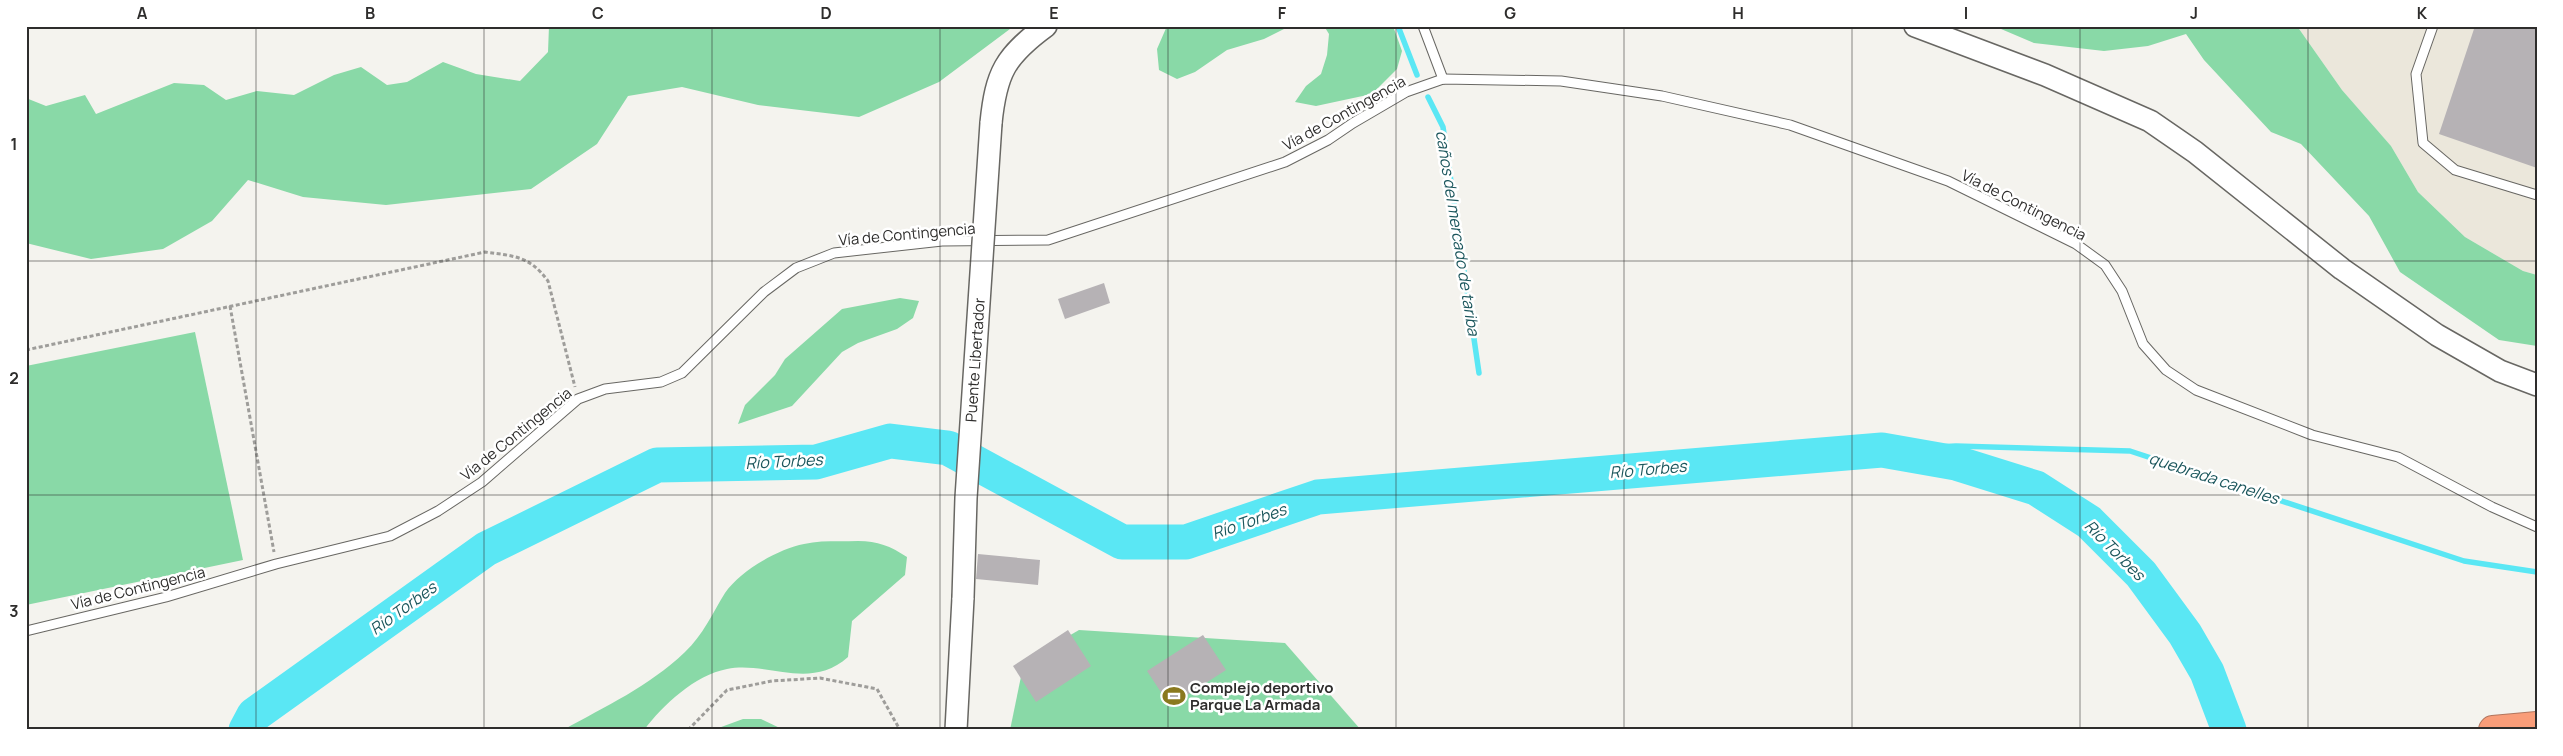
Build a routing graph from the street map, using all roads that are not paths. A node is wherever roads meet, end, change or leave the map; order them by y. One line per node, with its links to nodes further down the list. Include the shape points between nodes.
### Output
1 (1046, 26): 11 (street, Puente Libertador, bridge, via 1014,53 999,75 991,123 966,498)
2 (1423, 26): 5 (lane)
3 (1915, 26): 7 (street, via 2045,75 2150,121 2195,152 2342,269 2437,335 2500,372)
4 (2433, 26): 6 (lane, via 2416,74 2423,143 2454,170)
5 (1443, 79): 8 (lane, Vía de Contingencia, via 1562,81 1662,96 1790,125 1948,181 2076,244 2105,265 2122,291 2143,344 2166,370 2196,390 2312,435 2398,457); 9 (lane, Vía de Contingencia, via 1406,92 1285,162 1048,240 942,241 834,253 796,268 764,292 682,373 661,382 605,389 578,399 482,482 438,511 390,536)
6 (2537, 195)
7 (2537, 385)
8 (2537, 527)
9 (26, 631)
10 (2537, 726): 12 (highway)
11 (956, 730)
12 (2493, 730)

